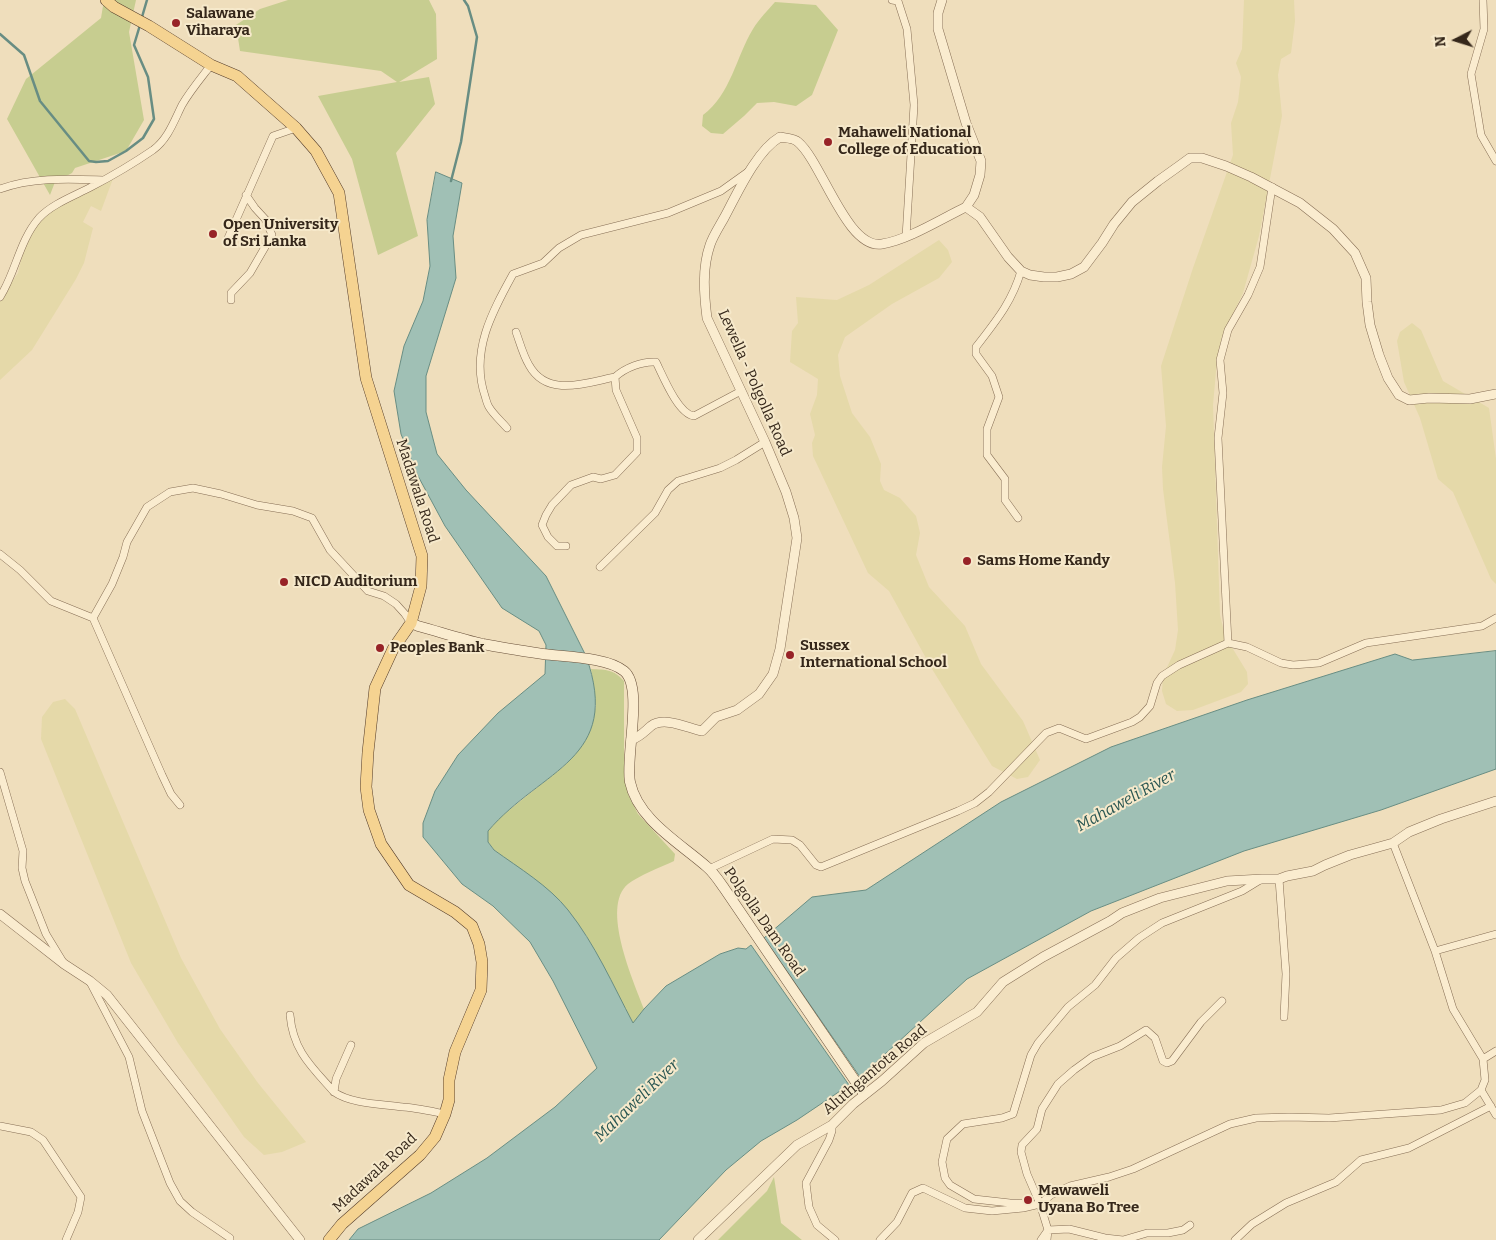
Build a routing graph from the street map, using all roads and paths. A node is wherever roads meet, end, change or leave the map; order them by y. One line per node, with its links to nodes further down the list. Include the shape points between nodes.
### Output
1 (106, 0): 5 (main road, Madawala Road)
2 (892, 0): 14 (street, via 898,1 907,29 914,105)
3 (942, 0): 13 (street, via 938,28 966,123 981,161 974,195)
4 (1483, 0): 7 (street, via 1484,29 1471,74 1481,135)
5 (211, 65): 6 (main road, Madawala Road, via 237,76); 9 (street, via 182,105 171,129 155,148)
6 (296, 128): 12 (street, via 273,136); 31 (main road, Madawala Road, via 316,151 339,193 366,378 422,556 422,586)
7 (1496, 161)
8 (750, 171): 14 (street, Lewella - Polgolla Road, via 772,141 780,136 797,140 814,161 842,214 856,233 866,241 880,245); 21 (street, Lewella - Polgolla Road, via 710,245 705,270 704,297 708,318); 23 (street, via 721,191 668,213 582,235 543,262 513,274 482,343 480,365 488,406)
9 (104, 180): 11 (street, via 67,178 15,184); 17 (street, via 49,209 38,219 25,238)
10 (1272, 187): 16 (street, via 1226,166 1202,158 1190,158 1132,202 1084,267 1071,274 1044,278); 22 (street, via 1307,208 1333,229 1354,253 1366,278 1370,325 1379,355 1399,395 1409,400 1470,399); 32 (street, via 1260,267 1228,330 1220,360 1223,393 1218,438)
11 (0, 189)
12 (246, 195): 15 (street); 18 (street, via 266,220 272,235 250,273 231,293)
13 (966, 207): 14 (street, Lewella - Polgolla Road); 16 (street, via 980,217)
14 (906, 237)
15 (228, 238)
16 (1021, 271): 25 (street, via 1016,289 1003,312 976,347 976,354 992,376 999,397 987,430 987,455 1005,479 1005,500)
17 (0, 296)
18 (231, 300)
19 (516, 332): 20 (street, via 529,366 540,380 548,384 571,386)
20 (615, 377): 21 (street, via 648,362 656,362 688,416 694,416); 26 (street, via 616,390 637,438 637,452 615,475 601,479 593,477 571,485 552,505 542,525 557,546)
21 (741, 391): 24 (street, Lewella - Polgolla Road)
22 (1496, 394)
23 (507, 428)
24 (765, 442): 28 (street, via 720,468 678,481 668,490 655,513); 33 (street, Lewella - Polgolla Road, via 786,492 797,538 773,674 759,694 737,710 716,717 702,731 673,723 658,723)
25 (1018, 518)
26 (566, 546)
27 (0, 554): 29 (street, via 51,601)
28 (600, 567)
29 (94, 618): 31 (street, via 112,584 127,542 147,507 170,492 193,488 312,518 330,550 368,591 396,604); 36 (street, via 162,775)
30 (1496, 618): 32 (street, via 1482,626 1366,643 1319,662 1293,665)
31 (411, 623): 33 (main road, Polgolla Dam Road, via 484,644 607,663 625,671 633,695); 56 (main road, Madawala Road, via 393,649 375,688 366,787 369,810 381,844 409,885 472,926 479,944 481,990 455,1052)
32 (1228, 643): 38 (street, via 1162,676 1150,706 1132,722 1086,738 1059,728 1046,733 989,792 958,811 821,867 792,840 773,839)
33 (631, 740): 38 (main road, Polgolla Dam Road, via 629,774 640,804 665,832)
34 (0, 772): 44 (street, via 23,851 25,881 46,934)
35 (1496, 801): 37 (street, Aluthgantota Road, via 1433,822)
36 (180, 805)
37 (1393, 843): 40 (street, Aluthgantota Road, via 1350,855 1313,871); 43 (street)
38 (709, 869): 54 (main road, Polgolla Dam Road)
39 (1262, 879): 40 (street, Aluthgantota Road); 54 (street, Aluthgantota Road, via 1226,881 1160,898 1122,913 1003,982 976,1012 924,1043); 60 (street, via 1242,891 1162,923 1139,938 1116,958 1095,985 1068,1007 1038,1043 1031,1055 1013,1114 963,1124 946,1139 942,1162 950,1185 974,1199)
40 (1279, 879): 48 (street, via 1286,974)
41 (0, 914): 44 (street)
42 (1496, 934): 43 (street)
43 (1435, 950): 51 (street, via 1453,1009)
44 (64, 964): 45 (street)
45 (90, 981): 64 (street, via 129,1057 142,1110 170,1183 180,1201); 65 (street, via 107,995)
46 (1222, 1001): 60 (street, via 1201,1022 1172,1061 1163,1061 1155,1038 1146,1030 1120,1046 1092,1057 1058,1084 1042,1109 1037,1129 1022,1145 1027,1174)
47 (290, 1015): 53 (street, via 302,1055)
48 (1284, 1017)
49 (351, 1045): 53 (street, via 336,1079)
50 (1496, 1051): 51 (street)
51 (1482, 1059): 52 (street, via 1485,1080)
52 (1481, 1090): 55 (street); 60 (street, via 1465,1103 1441,1110 1329,1118 1256,1118 1230,1124 1133,1169 1070,1186)
53 (334, 1092): 56 (street, via 357,1101)
54 (864, 1094): 58 (street, Aluthgantota Road)
55 (1490, 1106): 57 (street); 72 (street, via 1409,1148 1361,1160 1336,1182 1286,1203 1252,1224)
56 (445, 1114): 66 (main road, Madawala Road, via 435,1137 420,1154 342,1224)
57 (1496, 1115)
58 (832, 1125): 67 (street, Aluthgantota Road, via 797,1145); 68 (street, via 829,1140 806,1183 809,1207 818,1225)
59 (0, 1126): 63 (street, via 30,1132 44,1140 81,1197)
60 (1040, 1204): 62 (street); 69 (street, via 992,1211 965,1208 923,1188 912,1193 897,1222)
61 (1190, 1225): 62 (street, via 1183,1230 1148,1233 1123,1240 1069,1229)
62 (1048, 1230): 70 (street); 71 (street)
63 (66, 1240)
64 (230, 1240)
65 (300, 1240)
66 (329, 1240)
67 (698, 1240)
68 (835, 1240)
69 (880, 1240)
70 (1042, 1240)
71 (1047, 1240)
72 (1235, 1240)

